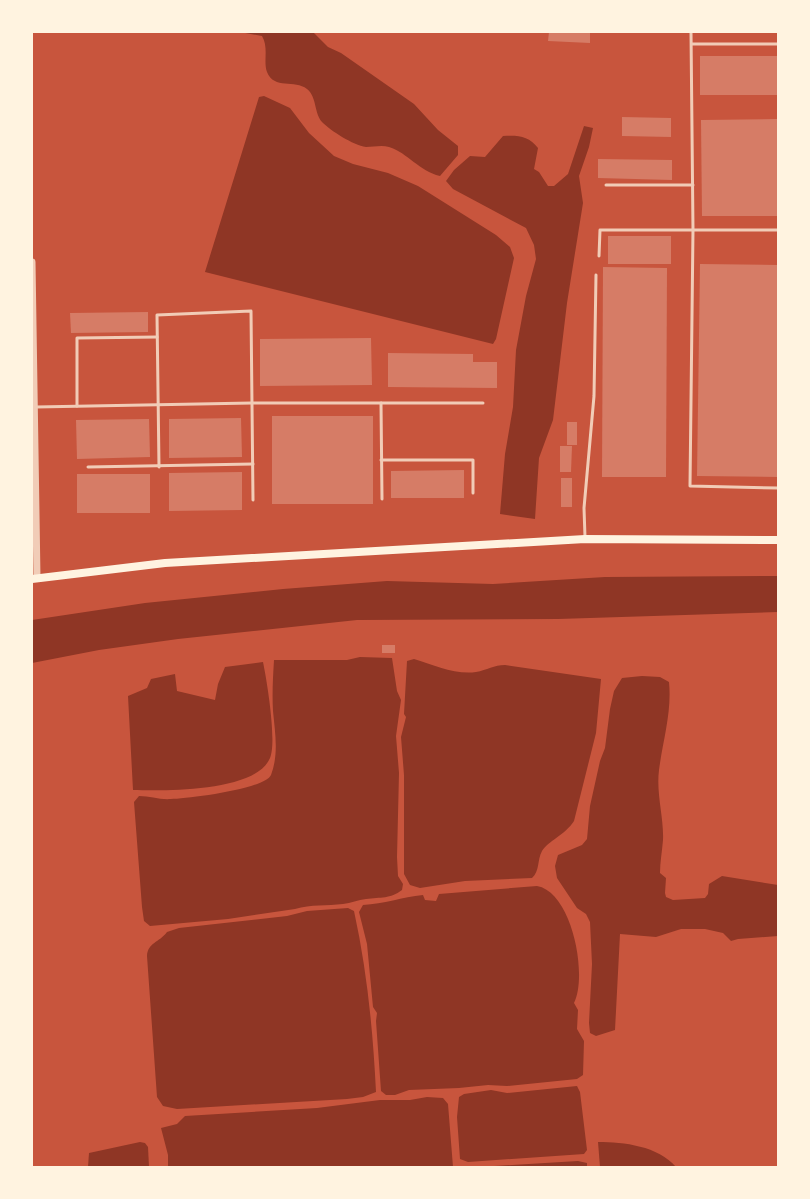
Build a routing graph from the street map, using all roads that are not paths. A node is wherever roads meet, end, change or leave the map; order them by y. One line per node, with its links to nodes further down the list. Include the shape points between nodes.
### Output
1 (692, 32): 2 (lane)
2 (692, 44): 3 (lane); 5 (lane)
3 (778, 44)
4 (606, 185): 5 (lane)
5 (693, 185): 6 (lane)
6 (693, 230): 7 (lane); 8 (lane, via 600,230); 24 (lane, via 690,486)
7 (778, 230)
8 (599, 256)
9 (32, 262): 10 (street)
10 (32, 271): 18 (street)
11 (596, 275): 28 (lane, via 594,396)
12 (158, 337): 13 (lane, via 157,315 251,312); 16 (lane); 17 (lane, via 77,338)
13 (252, 403): 14 (lane); 16 (lane); 20 (lane)
14 (381, 403): 15 (lane); 19 (lane)
15 (483, 403)
16 (158, 405): 17 (lane); 22 (lane)
17 (76, 406): 18 (lane)
18 (34, 407): 23 (street)
19 (381, 460): 25 (lane, via 473,460); 26 (lane)
20 (253, 464): 22 (lane); 27 (lane)
21 (88, 467): 22 (lane)
22 (159, 467)
23 (33, 477): 30 (street)
24 (778, 488)
25 (473, 492)
26 (382, 499)
27 (252, 500)
28 (585, 539): 29 (main road); 30 (main road, via 165,563)
29 (778, 540)
30 (34, 579)

